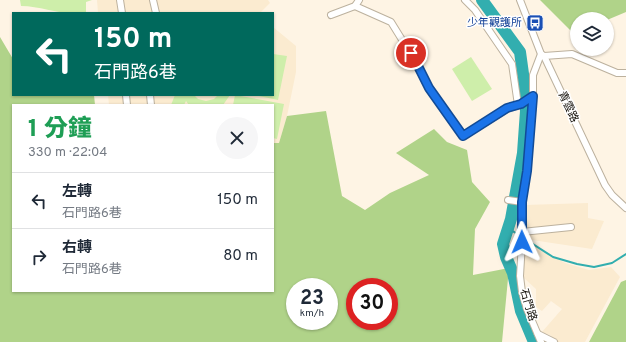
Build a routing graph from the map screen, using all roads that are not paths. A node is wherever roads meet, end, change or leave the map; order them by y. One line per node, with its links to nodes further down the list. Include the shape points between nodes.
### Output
1 (120, 0): 7 (street)
2 (153, 0): 8 (street)
3 (359, 0): 6 (street)
4 (465, 0): 13 (street, via 475,10 512,64)
5 (520, 0): 10 (street, 青雲路)
6 (355, 6): 9 (street); 13 (street, via 391,22 429,88 463,136 507,108)
7 (122, 12)
8 (156, 12)
9 (331, 15)
10 (542, 55): 11 (street, via 572,54 617,73); 12 (street, via 533,75); 16 (street, 青雲路, via 605,185)
11 (626, 73)
12 (533, 96): 13 (street); 15 (street)
13 (519, 104)
14 (508, 200): 15 (street)
15 (522, 202): 18 (street)
16 (626, 208)
17 (571, 227): 18 (street)
18 (522, 232): 19 (street, 石門路, via 522,292)
19 (538, 334): 20 (street, 石門路); 21 (street)
20 (542, 342)
21 (554, 342)

